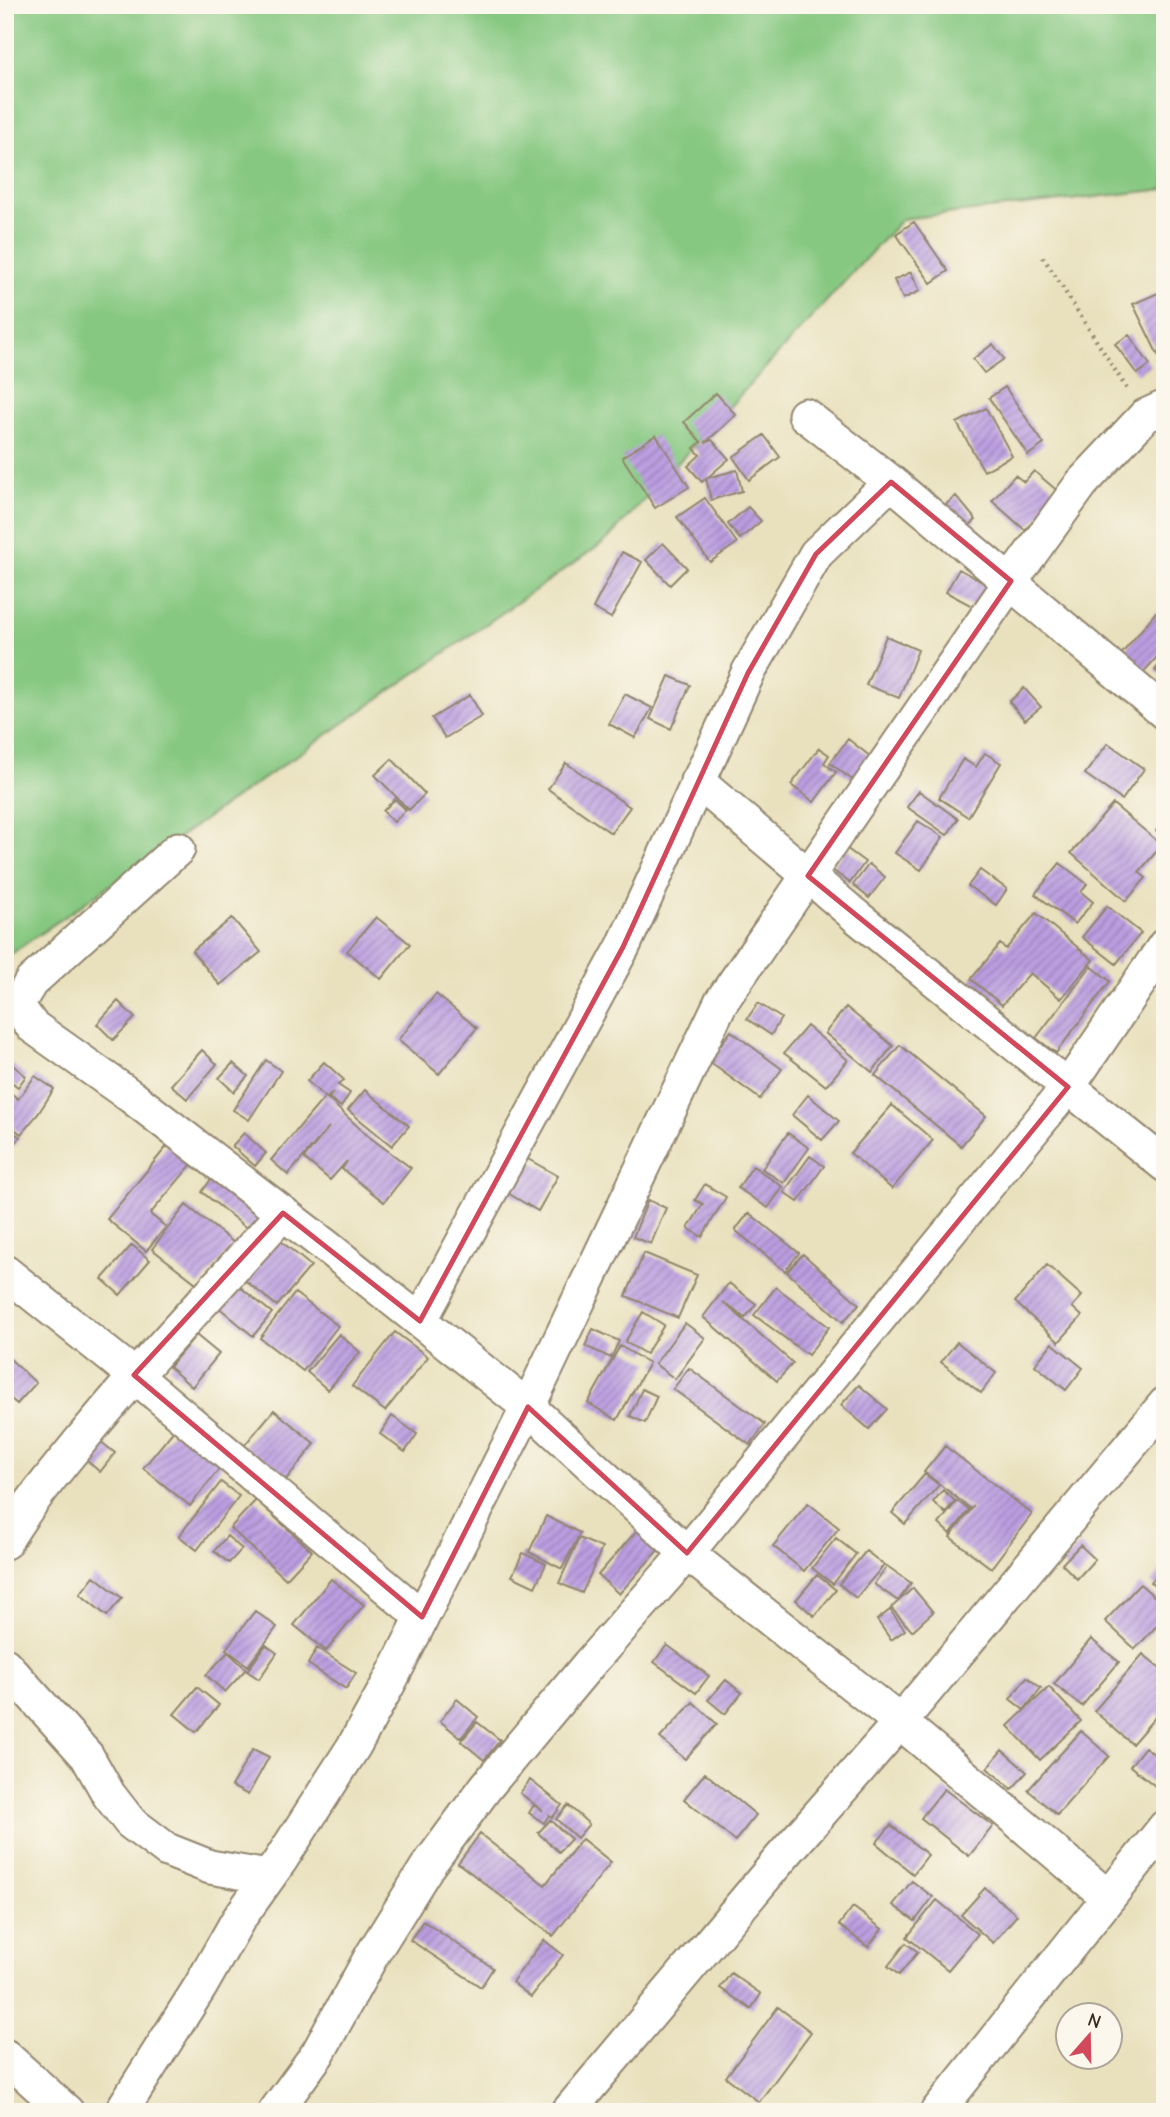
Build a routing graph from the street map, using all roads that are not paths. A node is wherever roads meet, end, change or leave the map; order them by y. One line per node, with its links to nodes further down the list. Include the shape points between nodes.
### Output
1 (1155, 412): 4 (street, via 1082,484)
2 (805, 415): 3 (street)
3 (891, 482): 4 (street); 6 (street, via 816,554 748,673)
4 (1011, 581): 5 (street); 8 (street)
5 (1165, 713)
6 (697, 780): 8 (street); 14 (street, via 623,947)
7 (178, 849): 12 (street, via 31,982 18,1005 32,1026)
8 (808, 876): 10 (street); 17 (street, via 720,1002)
9 (1165, 945): 10 (street)
10 (1068, 1087): 11 (street); 19 (street)
11 (1165, 1165)
12 (283, 1213): 14 (street); 15 (street)
13 (5, 1272): 15 (street)
14 (420, 1321): 17 (street)
15 (134, 1375): 18 (street, via 26,1507); 20 (street)
16 (1165, 1404): 22 (street)
17 (528, 1407): 19 (street); 20 (street)
18 (5, 1542)
19 (687, 1553): 22 (street); 29 (street, via 486,1787 427,1867 318,2053)
20 (422, 1617): 24 (street, via 354,1746)
21 (5, 1665): 24 (street, via 87,1756 130,1822 166,1850 210,1867)
22 (900, 1722): 25 (street); 30 (street)
23 (1165, 1826): 25 (street)
24 (268, 1877): 28 (street)
25 (1108, 1897): 31 (street)
26 (5, 2057): 27 (street)
27 (67, 2112)
28 (121, 2112)
29 (275, 2112)
30 (568, 2112)
31 (937, 2112)

